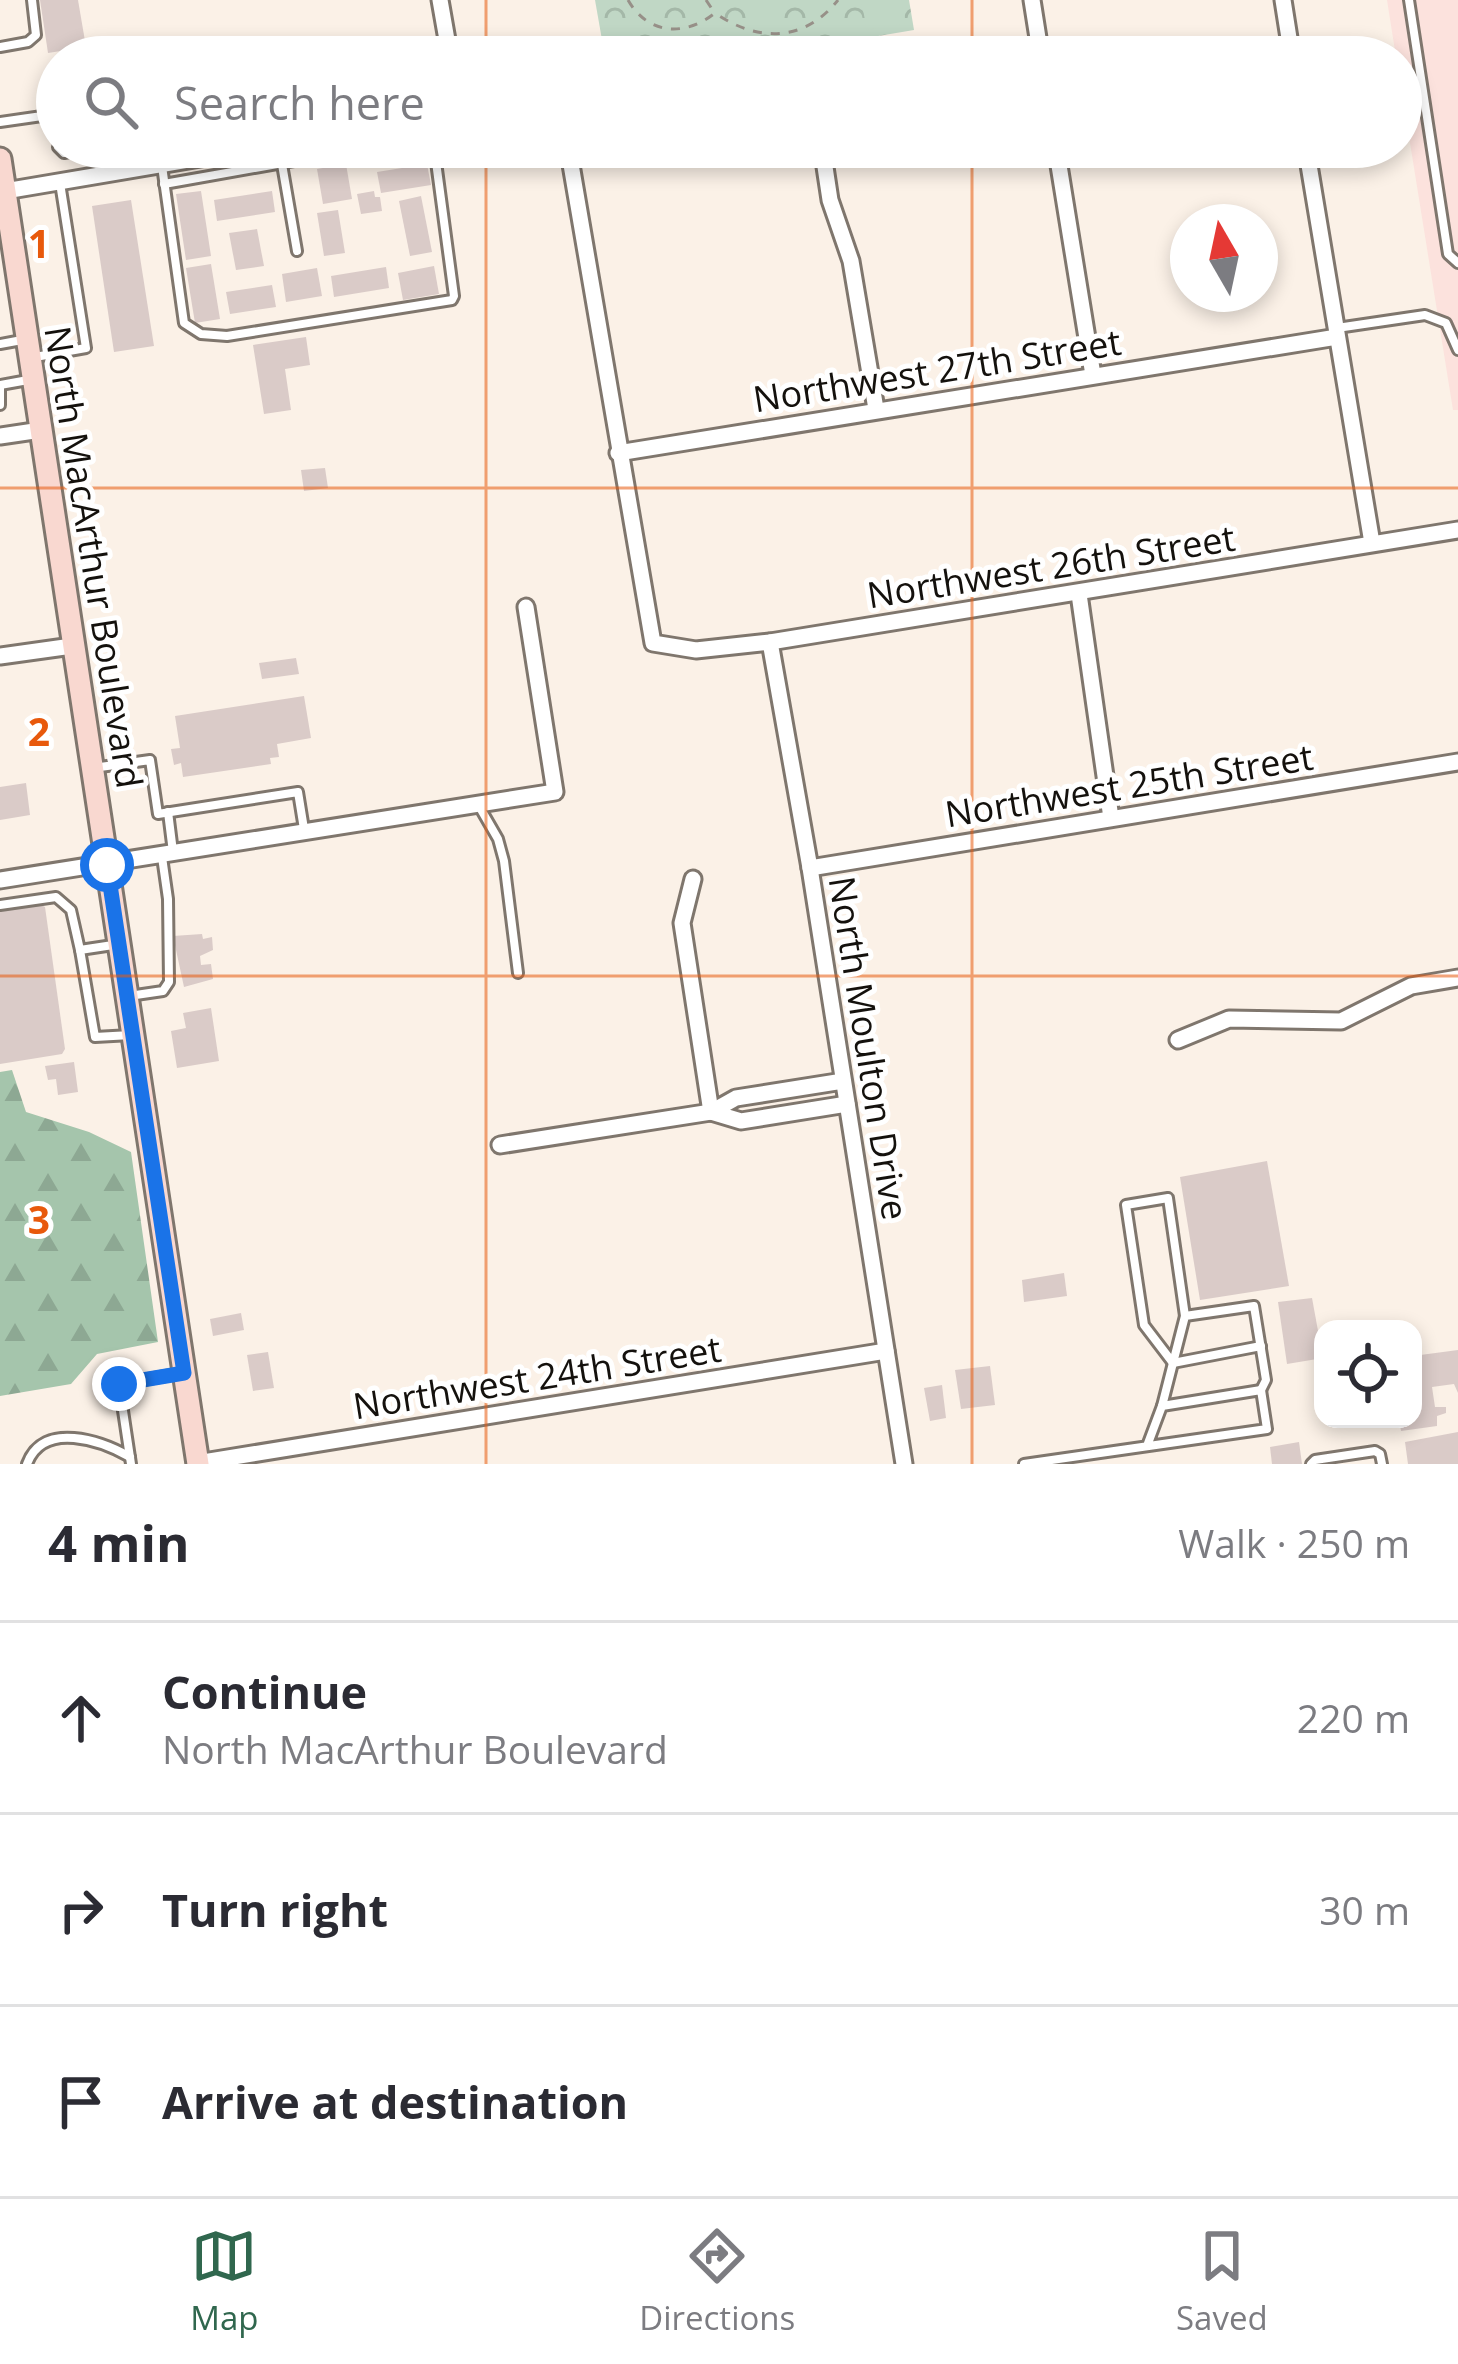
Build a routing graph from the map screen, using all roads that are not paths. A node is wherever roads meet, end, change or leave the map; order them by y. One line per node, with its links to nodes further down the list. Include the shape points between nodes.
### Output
1 (32, 0): 10 (lane, via 35,35)
2 (440, 0): 6 (street)
3 (1032, 0): 7 (street)
4 (1282, 0): 8 (street)
5 (1408, 0): 9 (lane)
6 (446, 36)
7 (1038, 36)
8 (1288, 36)
9 (1414, 36)
10 (0, 47)
11 (1422, 89): 28 (lane, via 1448,254)
12 (36, 117): 13 (lane)
13 (0, 122)
14 (0, 159): 25 (main road, North MacArthur Boulevard)
15 (124, 168): 24 (street)
16 (168, 168): 26 (lane)
17 (264, 168): 26 (lane)
18 (283, 168): 27 (lane)
19 (437, 168): 26 (lane, via 454,296 448,302 227,336 184,323)
20 (571, 168): 39 (street)
21 (825, 168): 36 (street, via 851,261)
22 (1059, 168): 33 (street)
23 (1310, 168): 29 (street)
24 (60, 182): 25 (street); 32 (lane, via 86,348)
25 (5, 190): 32 (main road, North MacArthur Boulevard)
26 (165, 190)
27 (296, 251)
28 (1458, 262)
29 (1337, 333): 31 (lane, via 1425,315 1446,323); 33 (street, Northwest 27th Street); 41 (street)
30 (0, 344): 32 (lane)
31 (1458, 350)
32 (30, 359): 34 (lane); 37 (main road, North MacArthur Boulevard)
33 (1093, 375): 36 (street, Northwest 27th Street)
34 (0, 386): 35 (lane)
35 (0, 405)
36 (876, 409): 39 (street, Northwest 27th Street)
37 (41, 430): 38 (street); 45 (main road, North MacArthur Boulevard)
38 (0, 436)
39 (618, 453): 44 (street, Northwest 26th Street, via 653,643 696,650)
40 (1458, 530): 41 (street, Northwest 26th Street)
41 (1372, 543): 42 (street, Northwest 26th Street)
42 (1079, 594): 44 (street, Northwest 26th Street); 51 (street)
43 (526, 608): 49 (street, via 555,792)
44 (770, 642): 55 (street, North Moulton Drive)
45 (72, 646): 46 (street); 48 (main road, North MacArthur Boulevard)
46 (0, 656)
47 (1458, 761): 51 (street, Northwest 25th Street)
48 (92, 768): 50 (lane, via 150,760 158,814); 54 (main road, North MacArthur Boulevard)
49 (478, 805): 52 (street); 61 (lane, via 504,860)
50 (169, 812): 52 (lane, via 298,792); 53 (lane)
51 (1111, 818): 55 (street, Northwest 25th Street)
52 (304, 832): 53 (street)
53 (168, 855): 54 (street); 63 (lane, via 169,982 163,992)
54 (107, 865): 57 (street); 59 (main road, North MacArthur Boulevard)
55 (810, 868): 66 (street, North Moulton Drive)
56 (693, 879): 69 (street, via 682,922)
57 (0, 880)
58 (0, 905): 60 (lane, via 56,897 71,910)
59 (119, 945): 60 (lane); 63 (main road, North MacArthur Boulevard)
60 (80, 950): 64 (lane, via 95,1037)
61 (518, 973)
62 (1458, 978): 65 (street, via 1411,986 1341,1021 1229,1019)
63 (127, 996): 64 (main road, North MacArthur Boulevard)
64 (133, 1035): 76 (main road, North MacArthur Boulevard)
65 (1178, 1040)
66 (843, 1081): 67 (street); 68 (street, North Moulton Drive)
67 (772, 1092): 69 (street, via 736,1097); 70 (street)
68 (847, 1104): 70 (street); 74 (street, North Moulton Drive)
69 (711, 1112): 70 (street, via 741,1121); 71 (street)
70 (777, 1115)
71 (500, 1145)
72 (1185, 1316): 73 (lane, via 1254,1306); 75 (lane); 75 (lane, via 1168,1198 1126,1205 1144,1325)
73 (1261, 1346): 75 (lane); 77 (lane)
74 (886, 1352): 83 (street, Northwest 24th Street); 85 (street, North Moulton Drive)
75 (1173, 1363): 78 (lane)
76 (184, 1373): 81 (lane, via 119,1384); 83 (main road, North MacArthur Boulevard)
77 (1261, 1390): 78 (lane); 79 (lane, via 1268,1430)
78 (1162, 1406): 79 (lane)
79 (1147, 1446): 80 (lane)
80 (1096, 1459): 82 (lane)
81 (131, 1460): 84 (lane, via 92,1439 69,1438 40,1446)
82 (1053, 1462): 86 (lane)
83 (198, 1463)
84 (28, 1464)
85 (904, 1464)
86 (1024, 1464)
87 (1311, 1464): 88 (lane, via 1375,1451)
88 (1382, 1464)

